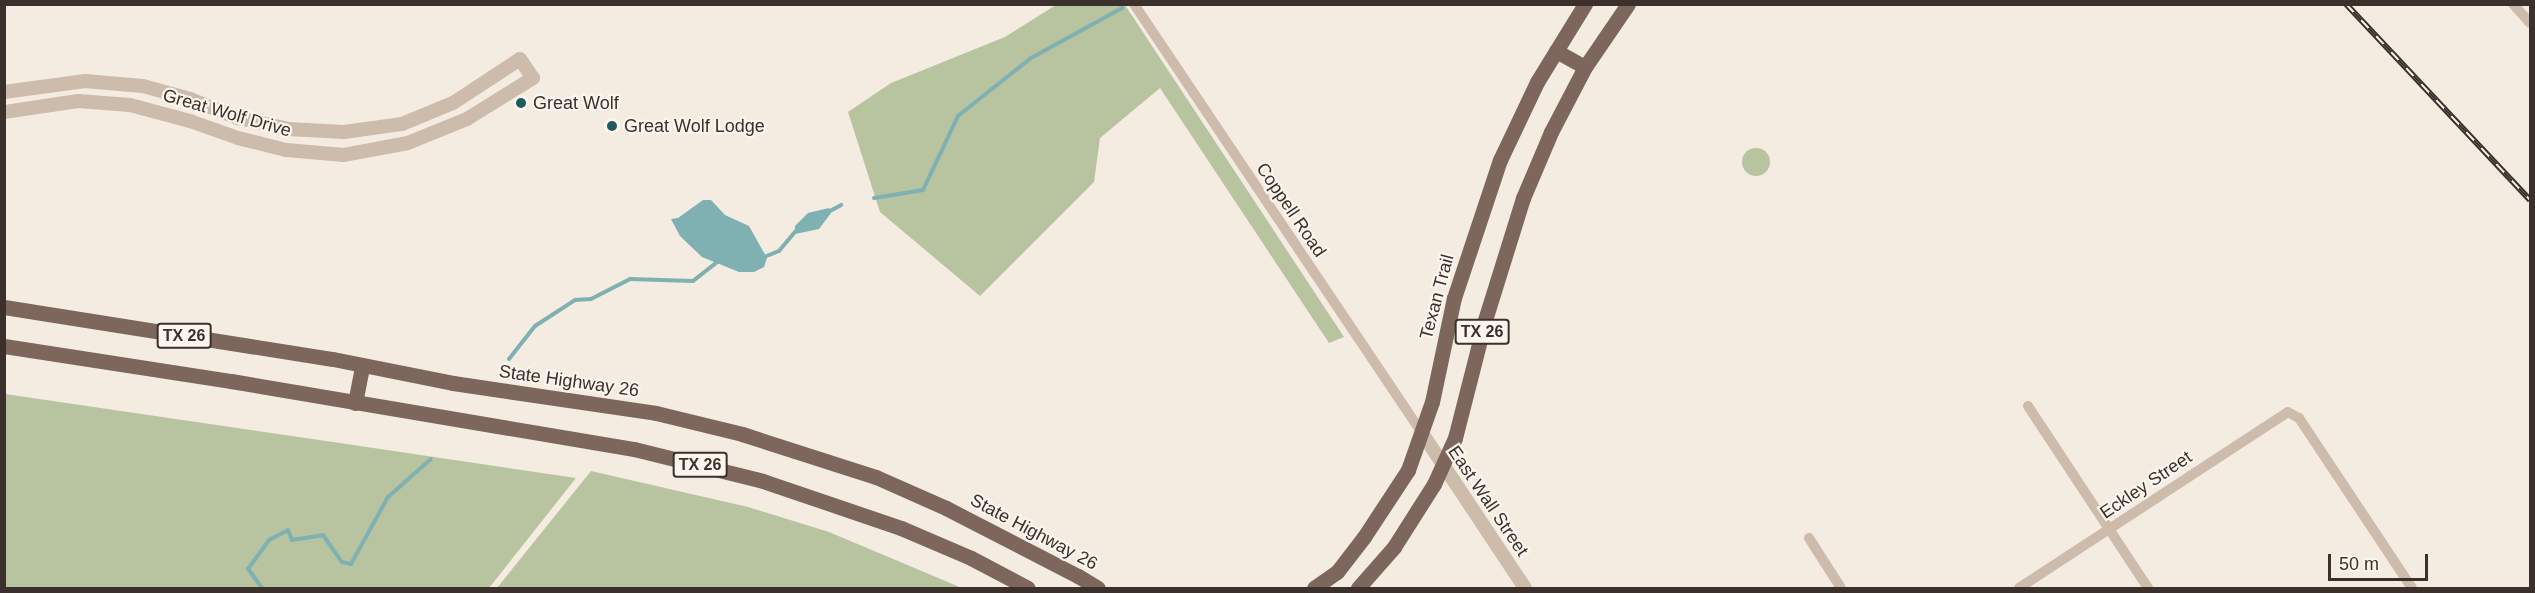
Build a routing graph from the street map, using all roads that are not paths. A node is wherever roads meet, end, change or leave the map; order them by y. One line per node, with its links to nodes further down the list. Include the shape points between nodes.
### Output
1 (1134, 4): 15 (street, Coppell Road)
2 (1585, 4): 6 (main road, Texan Trail / TX 26)
3 (1628, 4): 7 (main road, TX 26)
4 (2513, 4): 5 (street)
5 (2529, 18)
6 (1556, 51): 7 (main road); 15 (main road, Texan Trail / TX 26, via 1532,92 1490,190 1454,298)
7 (1585, 67): 16 (main road, TX 26, via 1523,198 1485,320 1455,438)
8 (4, 92): 9 (street, Great Wolf Drive, via 86,81 143,86 238,118 288,129 344,132 402,124 453,103 520,59 533,78 467,119 408,143 344,154 285,150 130,105 78,101)
9 (4, 112)
10 (4, 307): 12 (main road, State Highway 26 / TX 26)
11 (4, 346): 13 (main road, TX 26)
12 (363, 366): 13 (main road); 20 (main road, State Highway 26 / TX 26, via 656,413 803,453 876,477 946,508)
13 (355, 403): 19 (main road, TX 26, via 634,449 729,472 901,528)
14 (2028, 406): 17 (street)
15 (1422, 433): 16 (street, East Wall Street); 21 (main road, Texan Trail / TX 26, via 1408,470 1364,537 1337,572)
16 (1443, 465): 22 (main road, TX 26, via 1426,500 1394,548); 23 (street, East Wall Street)
17 (2109, 529): 25 (street, Eckley Street); 26 (street); 27 (street, Eckley Street, via 2279,416 2294,413)
18 (1809, 538): 24 (street)
19 (1028, 588)
20 (1098, 588)
21 (1314, 588)
22 (1358, 588)
23 (1525, 588)
24 (1841, 588)
25 (2019, 588)
26 (2148, 588)
27 (2412, 588)

